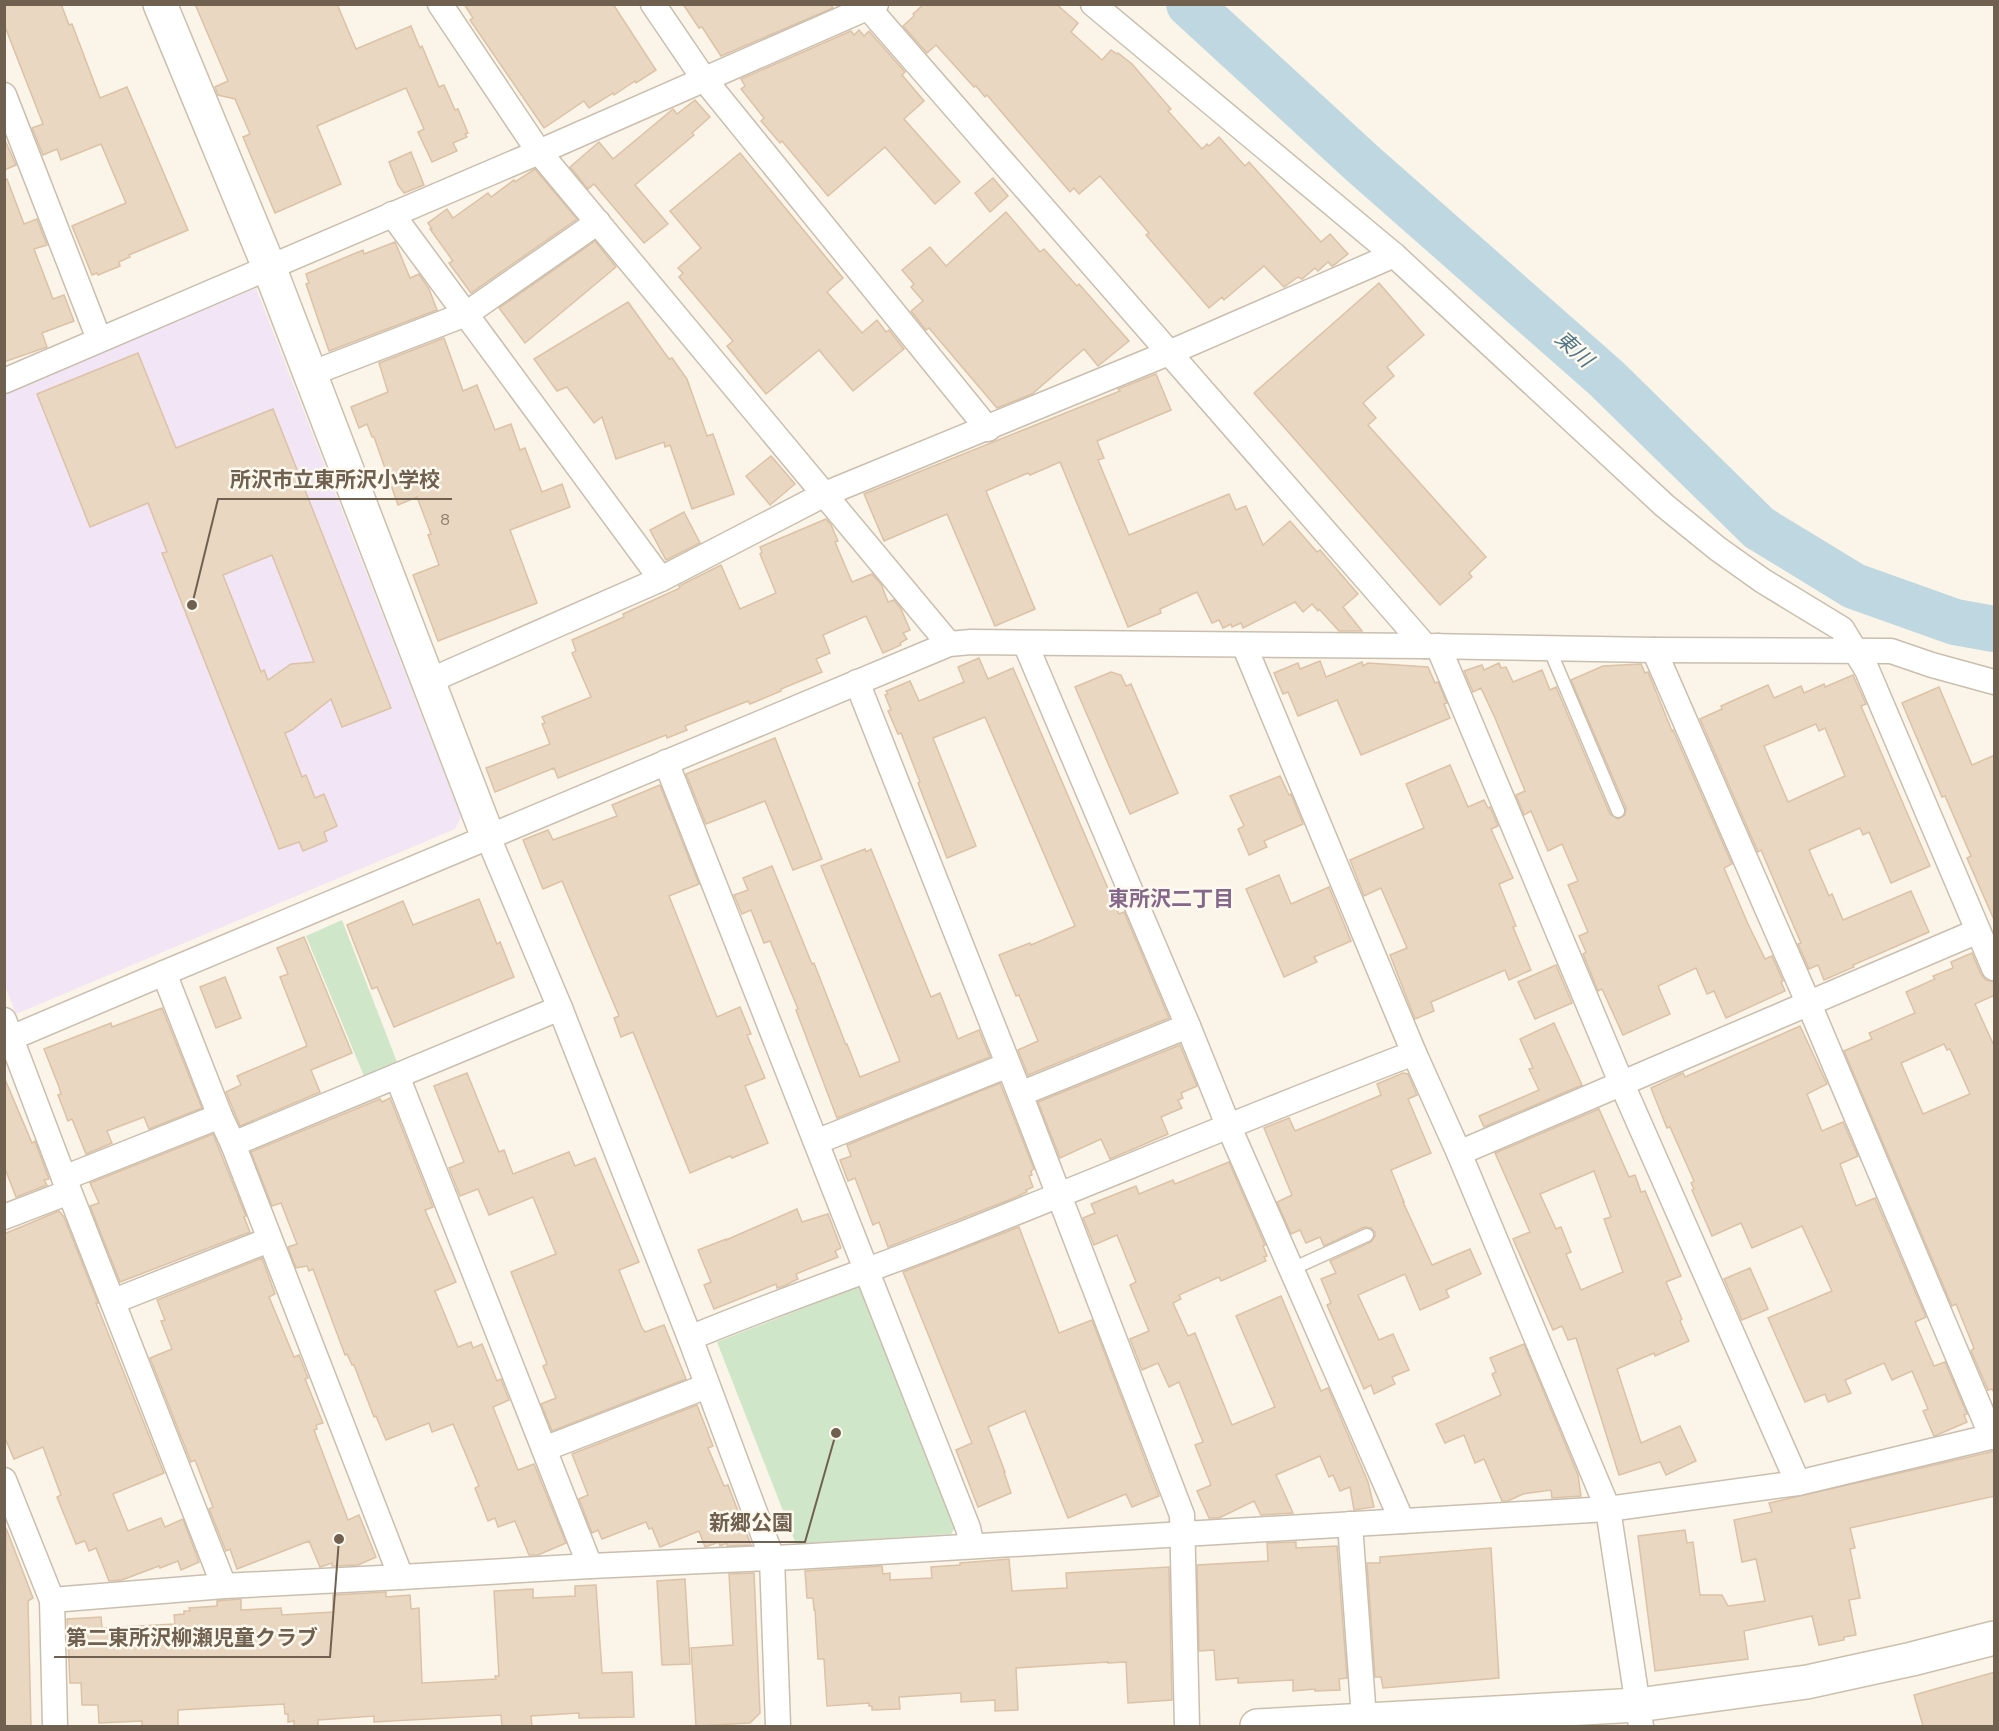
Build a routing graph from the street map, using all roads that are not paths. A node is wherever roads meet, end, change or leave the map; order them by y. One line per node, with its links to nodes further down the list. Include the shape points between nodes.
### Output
1 (160, 4): 12 (street)
2 (440, 4): 8 (street)
3 (653, 4): 6 (street)
4 (1093, 4): 11 (street)
5 (870, 6): 6 (street); 15 (street)
6 (704, 79): 8 (street); 18 (street)
7 (4, 95): 14 (street)
8 (539, 152): 9 (street); 10 (street)
9 (392, 214): 12 (street); 13 (street)
10 (598, 222): 13 (street); 19 (street)
11 (1394, 255): 15 (street); 27 (street, via 1665,506 1763,581 1842,628)
12 (269, 267): 14 (street); 16 (street)
13 (466, 314): 16 (street); 20 (street)
14 (99, 339): 17 (street)
15 (1171, 352): 18 (street); 24 (street)
16 (310, 374): 28 (street)
17 (4, 381)
18 (988, 429): 19 (street)
19 (825, 494): 20 (street); 22 (street)
20 (661, 579): 28 (street)
21 (1025, 643): 22 (street); 23 (street); 39 (street)
22 (949, 644): 29 (street)
23 (1244, 645): 24 (street); 41 (street)
24 (1432, 646): 25 (street); 44 (street)
25 (1550, 648): 26 (street); 32 (lane)
26 (1654, 650): 27 (street); 37 (street)
27 (1855, 650): 30 (street, via 1891,651); 34 (street)
28 (429, 681): 33 (street)
29 (857, 682): 31 (street); 42 (street)
30 (1995, 682)
31 (666, 762): 33 (street); 48 (street)
32 (1618, 812)
33 (488, 837): 36 (street); 38 (street)
34 (1978, 931): 35 (street); 37 (street)
35 (1995, 968)
36 (164, 973): 40 (street); 46 (street)
37 (1808, 1003): 44 (street); 61 (street)
38 (560, 1008): 43 (street); 59 (street)
39 (1188, 1026): 45 (street); 47 (street)
40 (7, 1033): 51 (street)
41 (1414, 1053): 47 (street); 50 (street)
42 (1008, 1065): 45 (street); 48 (street)
43 (397, 1076): 49 (street); 62 (street)
44 (1620, 1082): 50 (street); 64 (street)
45 (1020, 1094): 52 (street)
46 (220, 1116): 49 (street); 51 (street)
47 (1228, 1125): 52 (street); 56 (street)
48 (816, 1142): 57 (street)
49 (233, 1144): 55 (street)
50 (1460, 1153): 65 (street)
51 (66, 1185): 53 (street); 58 (street)
52 (1058, 1196): 57 (street); 68 (street, via 1182,1515)
53 (4, 1217)
54 (1367, 1235): 56 (lane)
55 (269, 1240): 58 (street); 72 (street)
56 (1292, 1269): 66 (street)
57 (865, 1272): 59 (street); 69 (street)
58 (114, 1301): 73 (street)
59 (690, 1338): 60 (street)
60 (707, 1386): 62 (street); 70 (street)
61 (1993, 1436): 64 (street)
62 (544, 1449): 71 (street)
63 (4, 1480): 74 (street)
64 (1798, 1483): 65 (street)
65 (1608, 1509): 66 (street); 76 (street)
66 (1402, 1521): 67 (street)
67 (1350, 1524): 68 (street); 77 (street)
68 (1183, 1533): 69 (street); 80 (street)
69 (972, 1545): 70 (street)
70 (772, 1558): 71 (street); 79 (street)
71 (590, 1566): 72 (street)
72 (401, 1577): 73 (street)
73 (225, 1586): 74 (street)
74 (52, 1599): 78 (street)
75 (1995, 1638): 76 (street)
76 (1640, 1716): 77 (street)
77 (1364, 1719): 81 (street)
78 (55, 1726)
79 (778, 1726)
80 (1187, 1726)
81 (1257, 1726)

